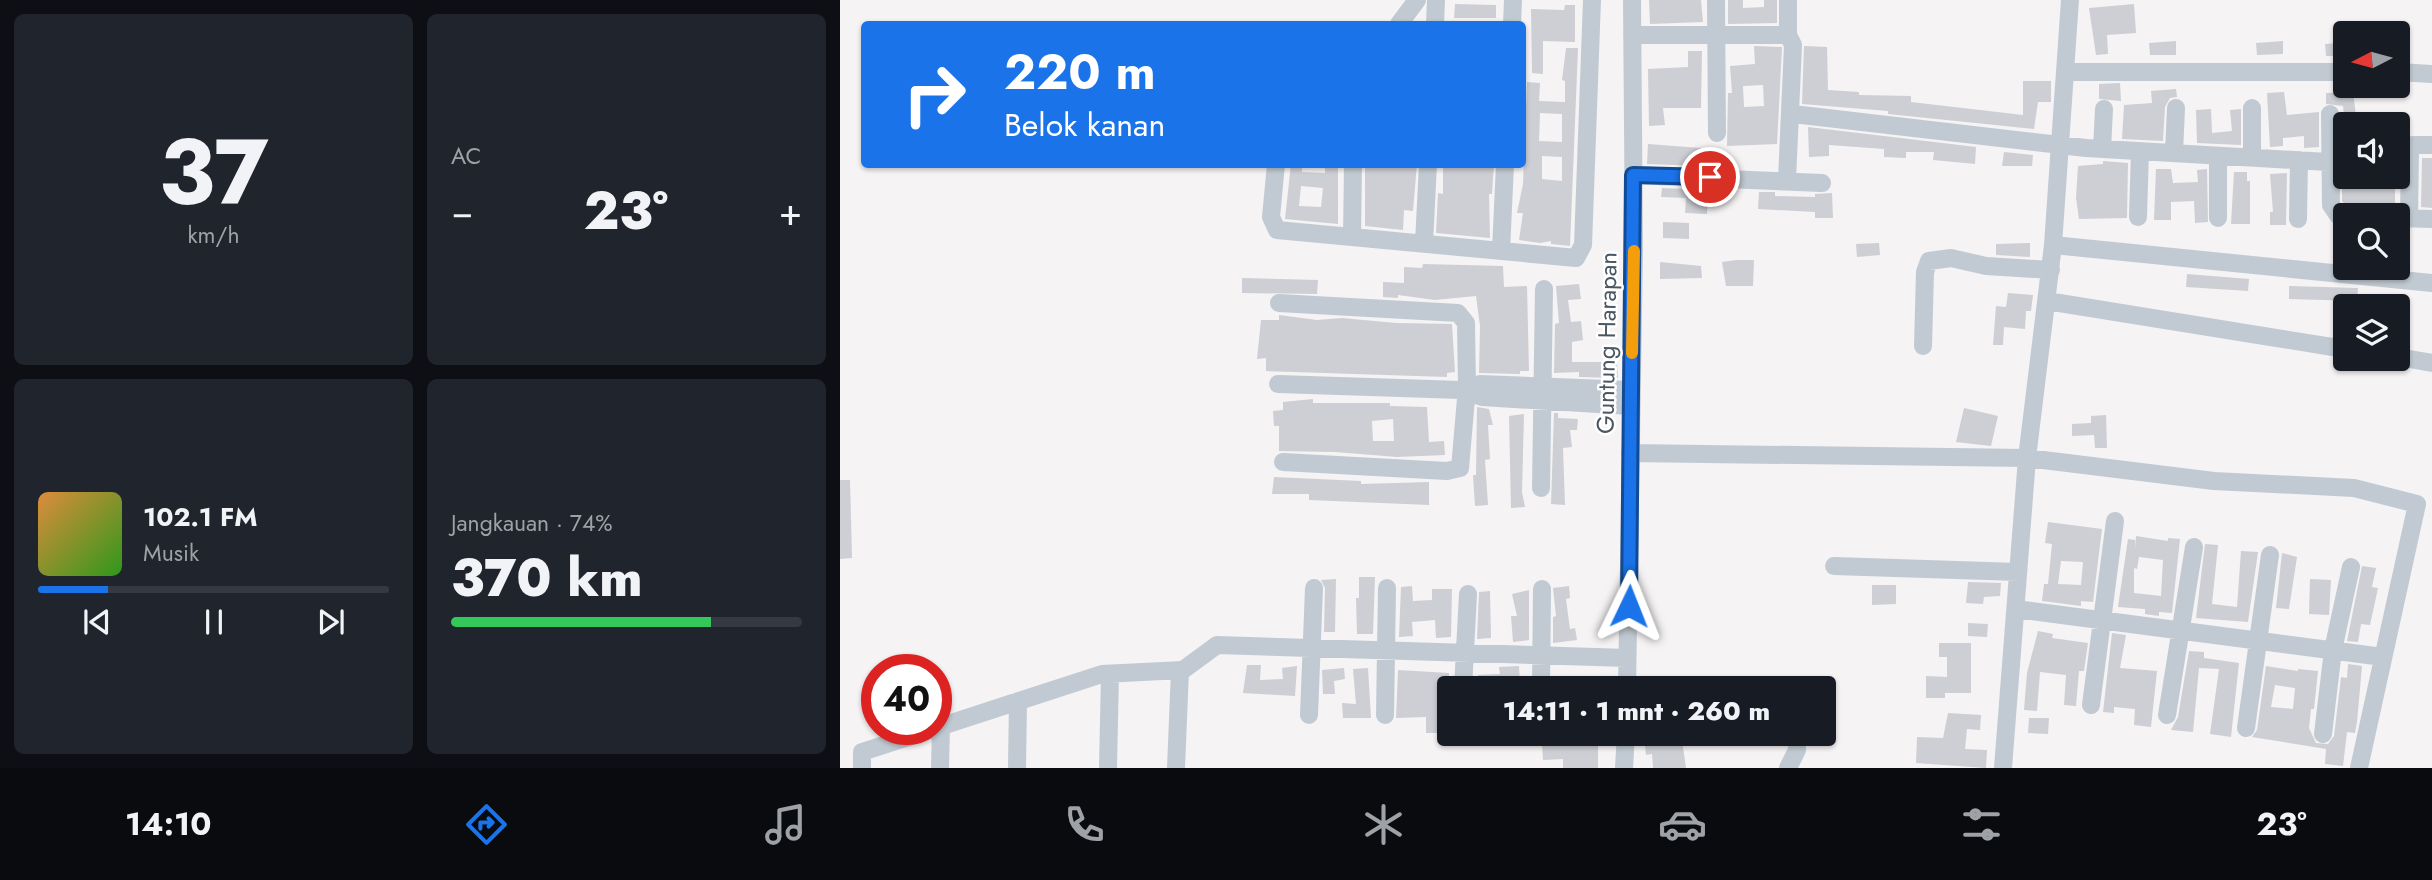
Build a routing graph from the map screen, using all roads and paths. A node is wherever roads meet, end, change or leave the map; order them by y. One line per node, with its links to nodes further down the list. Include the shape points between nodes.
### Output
1 (1417, 0): 9 (street)
2 (1436, 0): 10 (street)
3 (1513, 0): 11 (street)
4 (1592, 0): 51 (street, via 1581,253 1573,258)
5 (1632, 0): 12 (street, Guntung Harapan)
6 (1716, 0): 13 (street)
7 (1788, 0): 14 (street)
8 (2070, 0): 15 (street)
9 (1401, 21)
10 (1435, 21)
11 (1512, 21)
12 (1632, 35): 13 (street); 38 (street, Guntung Harapan)
13 (1716, 35): 14 (street); 24 (street)
14 (1788, 35): 22 (street, via 1793,45)
15 (2066, 72): 16 (street); 25 (street)
16 (2333, 72)
17 (2410, 73): 18 (street)
18 (2432, 74)
19 (2176, 108): 29 (street)
20 (2252, 108): 31 (street)
21 (2104, 109): 27 (street)
22 (1793, 114): 25 (street); 39 (street)
23 (2330, 114): 33 (street)
24 (1717, 133)
25 (2061, 144): 27 (street); 50 (street)
26 (2432, 145): 41 (street, via 2410,147)
27 (2102, 149): 28 (street)
28 (2140, 151): 29 (street); 43 (street)
29 (2175, 153): 30 (street)
30 (2218, 156): 31 (street); 45 (street)
31 (2252, 158): 32 (street)
32 (2299, 160): 33 (street); 46 (street)
33 (2328, 162): 42 (street)
34 (1276, 168): 48 (street, via 1271,210 1276,229)
35 (1353, 168): 48 (street)
36 (1428, 168): 49 (street)
37 (1505, 168): 51 (street)
38 (1633, 175): 39 (street); 64 (street, Guntung Harapan)
39 (1787, 180): 40 (street)
40 (1822, 183)
41 (2404, 203)
42 (2333, 208)
43 (2138, 217)
44 (2410, 217): 47 (street)
45 (2218, 218)
46 (2298, 219)
47 (2432, 219)
48 (1352, 237): 49 (street)
49 (1424, 243): 51 (street)
50 (2053, 245): 52 (street); 53 (street)
51 (1501, 251)
52 (2051, 270): 55 (street); 57 (street, via 1986,266 1951,258 1929,261)
53 (2432, 283)
54 (1544, 289): 63 (street)
55 (2047, 301): 58 (street); 66 (street)
56 (1279, 303): 62 (street, via 1458,313 1466,323)
57 (1923, 346)
58 (2333, 347)
59 (2410, 359): 60 (street)
60 (2432, 363)
61 (1279, 384): 62 (street)
62 (1465, 390): 63 (street, via 1482,397); 67 (street, via 1461,464 1456,470)
63 (1543, 393): 64 (street); 68 (street)
64 (1631, 398): 65 (street, Guntung Harapan)
65 (1630, 453): 66 (street); 90 (street, Guntung Harapan)
66 (2027, 458): 69 (street, via 2214,481 2354,488); 75 (street)
67 (1283, 462)
68 (1541, 488)
69 (2425, 505): 89 (street)
70 (2115, 521): 81 (street)
71 (2194, 547): 82 (street)
72 (2270, 555): 83 (street)
73 (1834, 566): 75 (street)
74 (2351, 566): 86 (street)
75 (2018, 572): 80 (street)
76 (1314, 588): 84 (street)
77 (1387, 588): 85 (street)
78 (1542, 589): 88 (street)
79 (1468, 594): 87 (street)
80 (2017, 609): 81 (street); 115 (street)
81 (2102, 619): 82 (street); 97 (street)
82 (2181, 630): 83 (street); 100 (street)
83 (2258, 640): 86 (street); 102 (street)
84 (1314, 646): 85 (street); 91 (street, via 1217,645); 98 (street)
85 (1385, 649): 87 (street); 99 (street)
86 (2333, 650): 89 (street); 103 (street)
87 (1464, 654): 88 (street); 93 (street)
88 (1540, 656): 90 (street); 94 (street)
89 (2383, 657): 116 (street)
90 (1627, 658): 95 (street, Guntung Harapan)
91 (1180, 670): 92 (street); 112 (street)
92 (1110, 674): 96 (street); 111 (street)
93 (1463, 676)
94 (1541, 676)
95 (1627, 676)
96 (1018, 701): 101 (street); 110 (street)
97 (2091, 705)
98 (1309, 715)
99 (1385, 715)
100 (2166, 715)
101 (952, 723)
102 (2246, 728)
103 (2323, 734)
104 (884, 745): 108 (street, via 862,752)
105 (938, 745): 109 (street)
106 (1625, 746): 113 (street)
107 (1797, 746): 114 (street)
108 (862, 768)
109 (940, 768)
110 (1017, 768)
111 (1108, 768)
112 (1175, 768)
113 (1624, 768)
114 (1788, 768)
115 (2003, 768)
116 (2359, 768)

